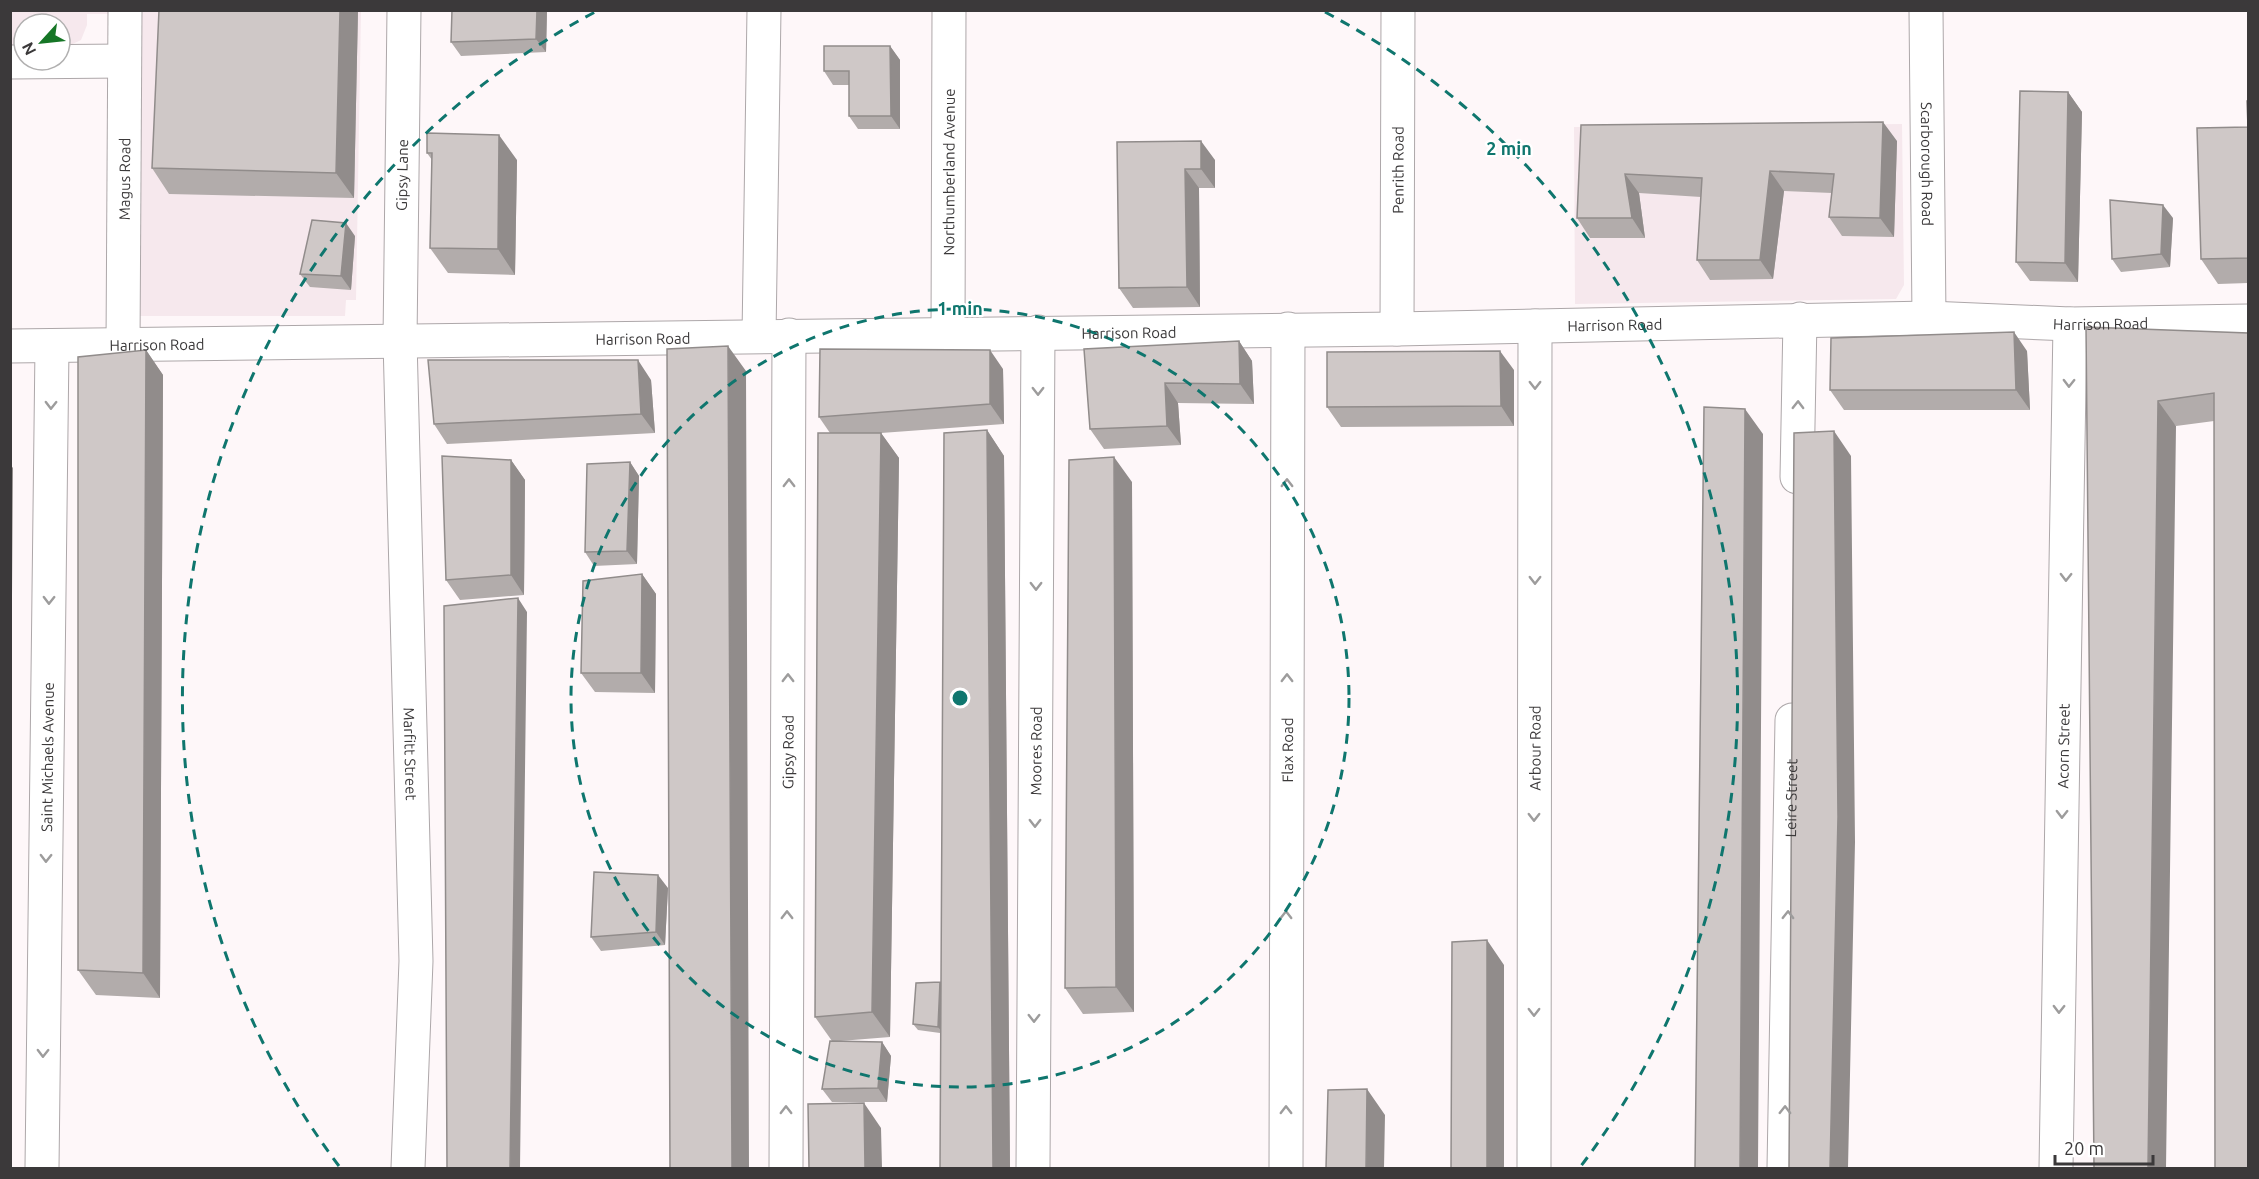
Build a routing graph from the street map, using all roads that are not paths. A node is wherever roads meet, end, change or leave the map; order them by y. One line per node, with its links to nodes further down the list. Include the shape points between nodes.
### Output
1 (125, 10): 7 (street, Magus Road)
2 (404, 10): 19 (street, Gipsy Lane)
3 (764, 10): 17 (street, Gipsy Road)
4 (949, 10): 18 (street, Northumberland Avenue)
5 (1398, 10): 15 (street, Penrith Road)
6 (1926, 10): 9 (street, Scarborough Road)
7 (124, 61): 8 (street); 20 (street, Magus Road)
8 (10, 62)
9 (1929, 318): 10 (street, Harrison Road); 12 (street, Harrison Road)
10 (1800, 319): 13 (street, Harrison Road); 23 (street, one-way to 10)
11 (2248, 321): 12 (street, Harrison Road)
12 (2070, 324): 32 (street, Acorn Street, one-way to 32)
13 (1535, 326): 15 (street, Harrison Road); 30 (street, Arbour Road, one-way to 30)
14 (1288, 329): 15 (street, Harrison Road); 16 (street, Harrison Road); 29 (street, Flax Road, one-way to 14)
15 (1397, 329)
16 (1038, 332): 18 (street, Harrison Road); 28 (street, Moores Road, one-way to 28)
17 (774, 336): 18 (street, Harrison Road); 19 (street, Harrison Road); 27 (street, Gipsy Road, one-way to 17)
18 (948, 336)
19 (400, 340): 20 (street, Harrison Road); 26 (street, Marfitt Street, via 416,961)
20 (123, 345): 22 (street, Harrison Road)
21 (10, 346): 22 (street, Harrison Road)
22 (52, 347): 25 (street, Saint Michaels Avenue, one-way to 25)
23 (1796, 511)
24 (1793, 690): 31 (street, Leire Street, one-way to 24)
25 (42, 1168)
26 (408, 1168)
27 (786, 1168)
28 (1032, 1168)
29 (1286, 1168)
30 (1534, 1168)
31 (1784, 1168)
32 (2056, 1168)

